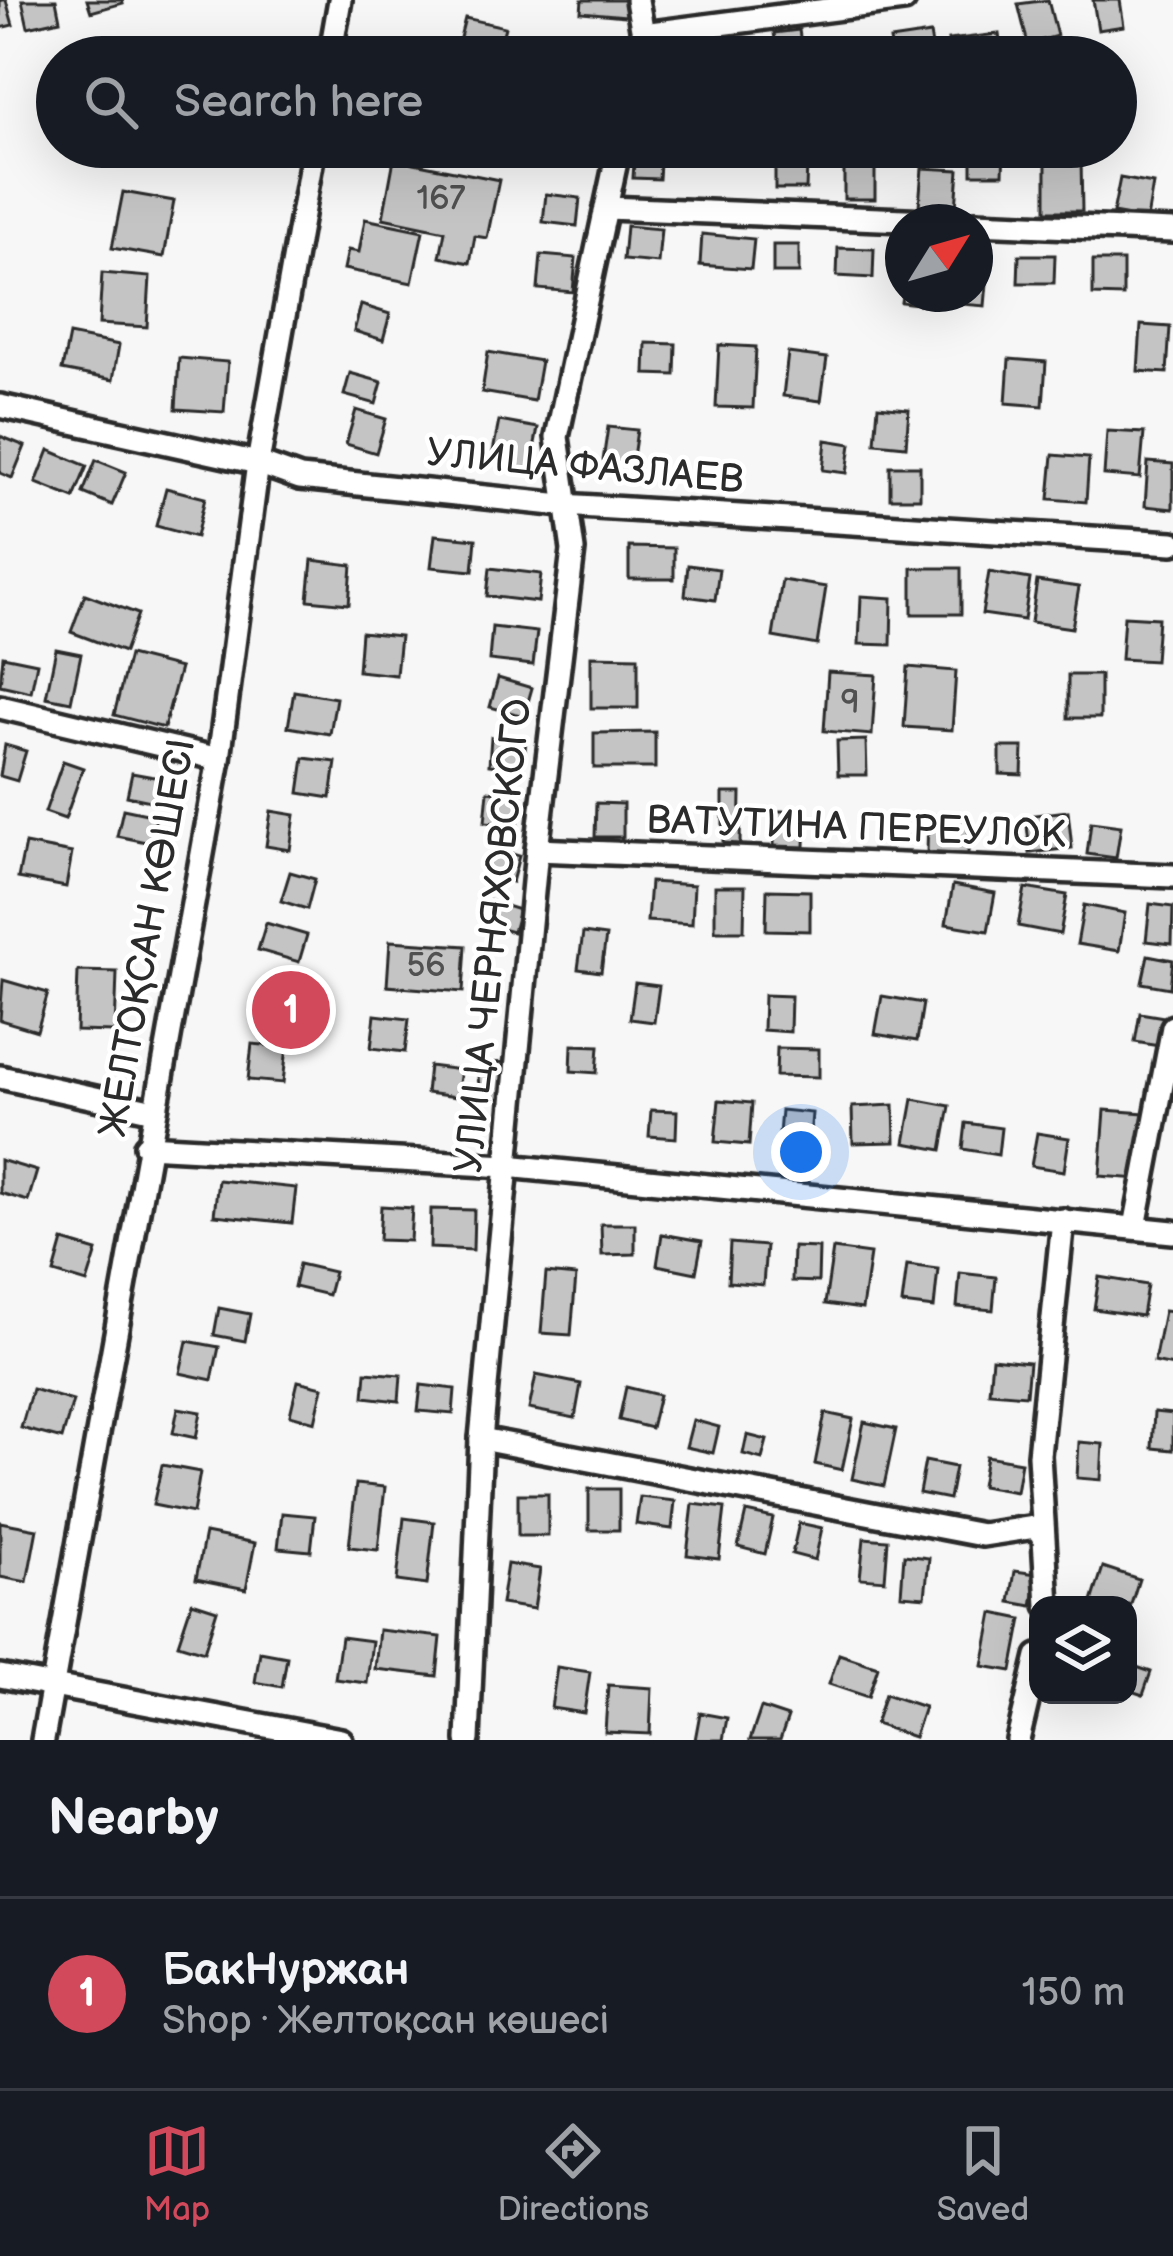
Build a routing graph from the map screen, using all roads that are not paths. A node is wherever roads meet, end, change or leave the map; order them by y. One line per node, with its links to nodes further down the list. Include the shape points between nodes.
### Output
1 (340, 0): 5 (street)
2 (637, 0): 4 (street)
3 (904, 0): 4 (street)
4 (643, 34)
5 (334, 36)
6 (310, 168): 13 (street, ЖЕЛТОҚСАН КӨШЕСІ)
7 (615, 168): 8 (street, УЛИЦА ЧЕРНЯХОВСКОГО)
8 (607, 208): 9 (street); 14 (street, УЛИЦА ЧЕРНЯХОВСКОГО, via 557,437)
9 (885, 219)
10 (993, 224): 11 (street)
11 (1173, 231)
12 (0, 406): 13 (street, УЛИЦА ФАЗЛАЕВ)
13 (258, 463): 14 (street, УЛИЦА ФАЗЛАЕВ, via 300,478); 17 (street, ЖЕЛТОҚСАН КӨШЕСІ)
14 (563, 505): 15 (street, УЛИЦА ФАЗЛАЕВ); 18 (street, УЛИЦА ЧЕРНЯХОВСКОГО, via 573,550)
15 (1173, 543)
16 (0, 707): 17 (street)
17 (219, 759): 22 (street, ЖЕЛТОҚСАН КӨШЕСІ)
18 (536, 850): 19 (street, ВАТУТИНА ПЕРЕУЛОК); 24 (street, УЛИЦА ЧЕРНЯХОВСКОГО)
19 (1173, 876)
20 (1173, 1028): 26 (street)
21 (0, 1077): 22 (street)
22 (154, 1111): 23 (street, ЖЕЛТОҚСАН КӨШЕСІ)
23 (146, 1146): 24 (street); 32 (street, ЖЕЛТОҚСАН КӨШЕСІ)
24 (507, 1166): 25 (street); 28 (street, УЛИЦА ЧЕРНЯХОВСКОГО)
25 (1063, 1220): 26 (street); 29 (street, via 1039,1454)
26 (1135, 1227): 27 (street)
27 (1173, 1232)
28 (481, 1439): 29 (street, via 982,1535 1035,1527); 36 (street, УЛИЦА ЧЕРНЯХОВСКОГО)
29 (1043, 1534): 30 (street)
30 (1047, 1596)
31 (0, 1676): 32 (street)
32 (51, 1683): 34 (street, ЖЕЛТОҚСАН КӨШЕСІ); 35 (street)
33 (1029, 1694): 37 (street)
34 (43, 1740)
35 (340, 1740)
36 (468, 1740)
37 (1018, 1740)

